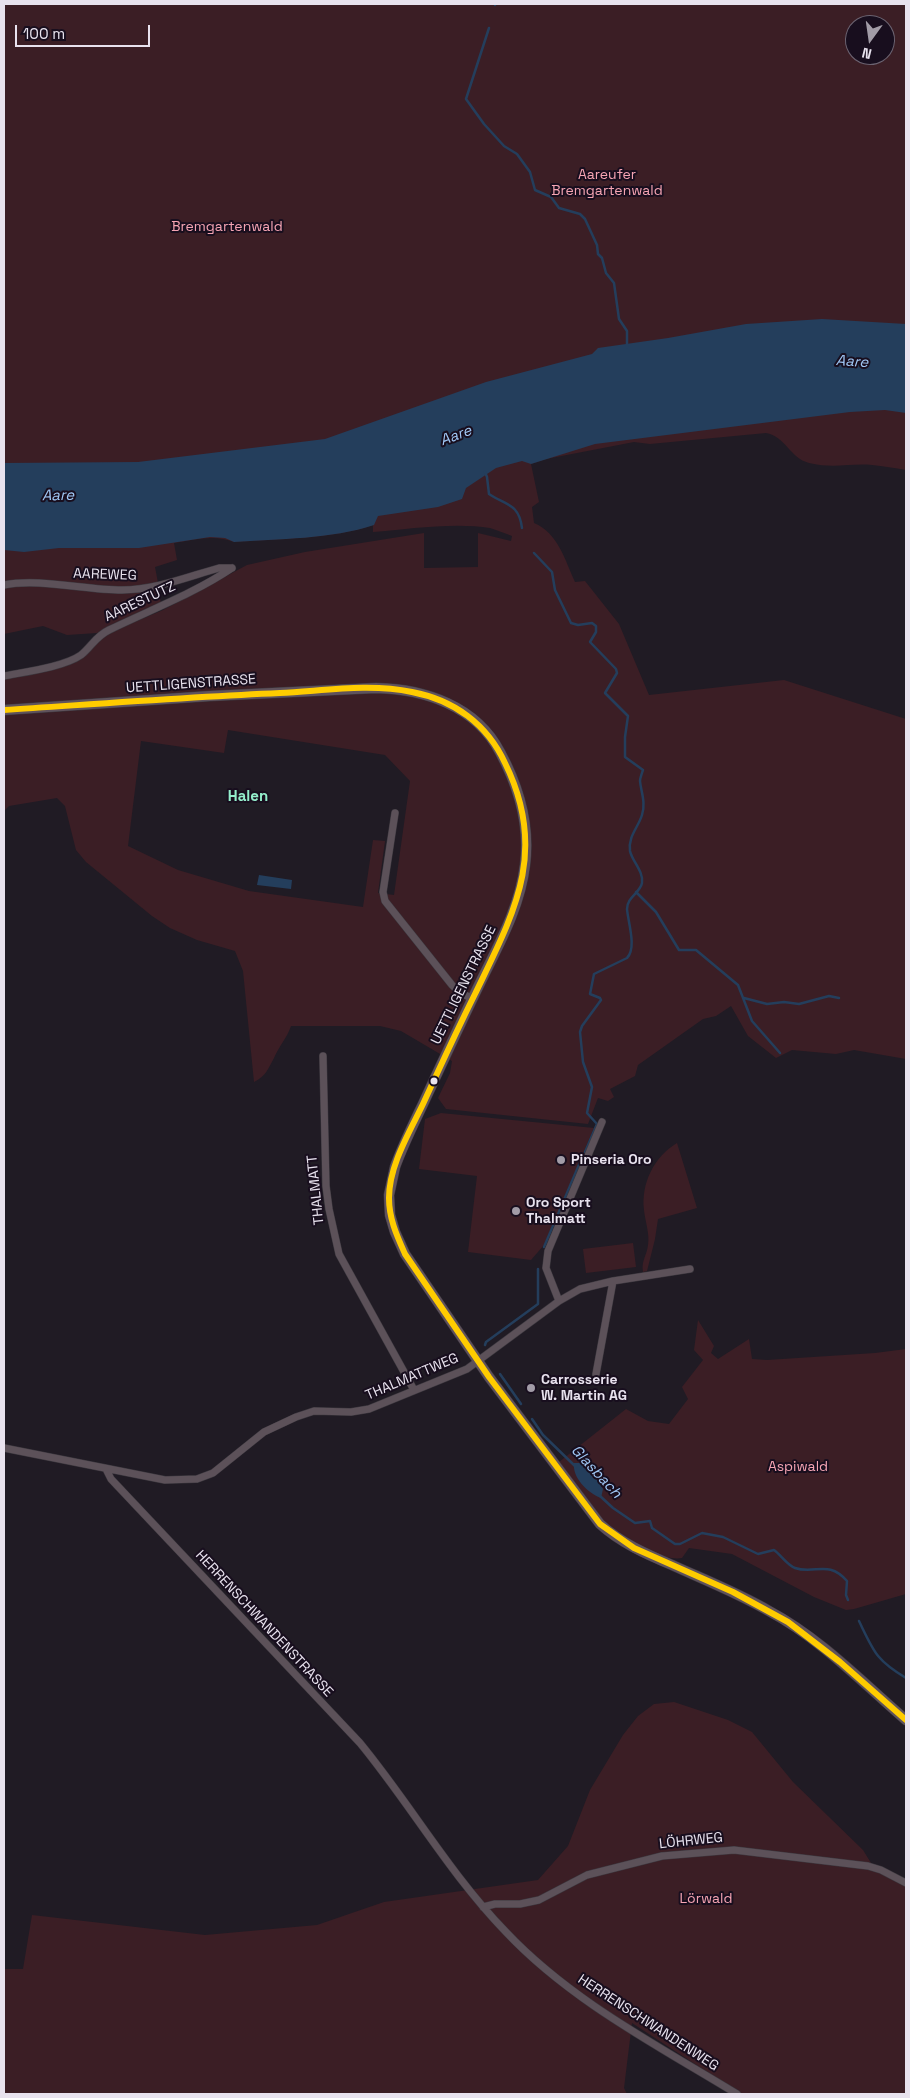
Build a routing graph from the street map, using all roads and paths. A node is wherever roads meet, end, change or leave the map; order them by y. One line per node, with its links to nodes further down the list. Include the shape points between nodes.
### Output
1 (232, 568): 2 (street, AAREWEG, via 219,568 138,590 23,583); 3 (street, AARESTUTZ, via 180,598 107,630 78,656 40,669)
2 (4, 585)
3 (4, 676)
4 (4, 710): 6 (main road, UETTLIGENSTRASSE, via 376,688 418,691 454,706 485,731 497,746 518,793 526,838 525,864 514,913)
5 (395, 813): 6 (street, via 383,892 385,901 452,985)
6 (473, 999): 12 (main road, UETTLIGENSTRASSE, via 398,1158 390,1185 389,1206 395,1232 405,1254)
7 (324, 1056): 14 (street, THALMATT, via 326,1186 339,1254)
8 (602, 1122): 11 (street, via 548,1251 546,1268)
9 (690, 1270): 10 (street, THALMATTWEG)
10 (614, 1281): 11 (street, THALMATTWEG, via 580,1289); 13 (street)
11 (559, 1301): 12 (street, THALMATTWEG)
12 (477, 1361): 14 (street, THALMATTWEG, via 467,1369); 17 (main road, UETTLIGENSTRASSE, via 584,1506 606,1530 640,1551 772,1612 826,1651)
13 (596, 1374)
14 (414, 1390): 16 (street, THALMATTWEG, via 360,1412 314,1411 296,1416 264,1432 213,1473 197,1479 174,1481)
15 (4, 1448): 16 (street)
16 (106, 1469): 19 (street, HERRENSCHWANDENSTRASSE, via 110,1479 360,1743)
17 (906, 1720)
18 (906, 1883): 20 (street, LÖHRWEG, via 868,1866 716,1850 662,1856 587,1875 539,1900)
19 (462, 1884): 20 (street, HERRENSCHWANDENWEG)
20 (483, 1907): 21 (street, HERRENSCHWANDENWEG, via 506,1933 602,2012)
21 (738, 2094)

